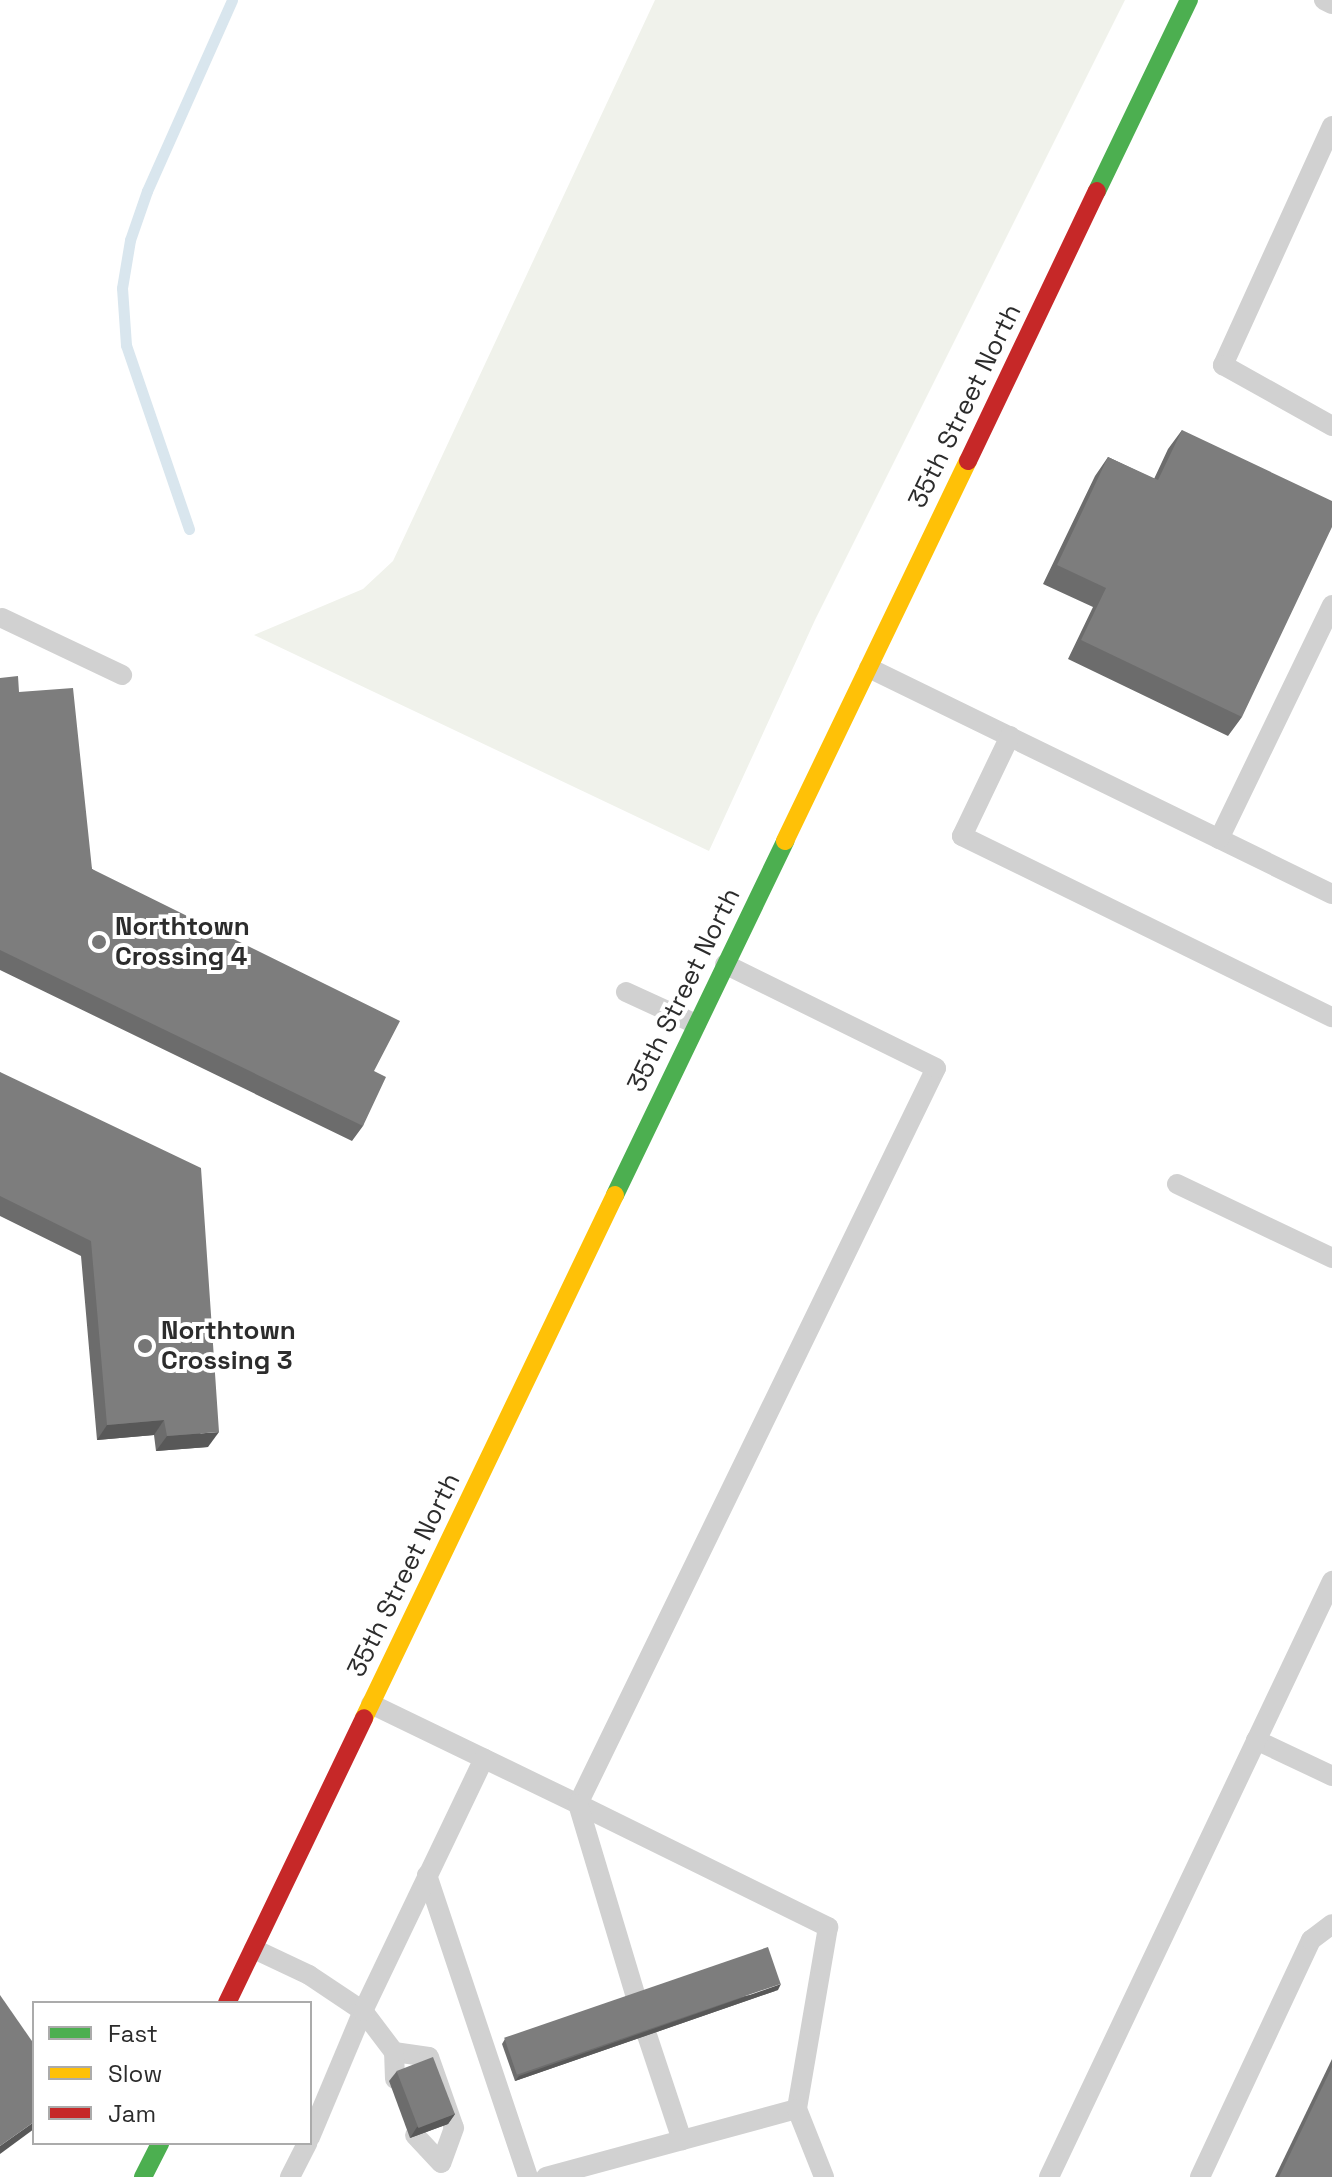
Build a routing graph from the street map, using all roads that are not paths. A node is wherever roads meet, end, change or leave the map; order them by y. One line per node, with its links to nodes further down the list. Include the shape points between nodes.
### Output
1 (1189, 0): 8 (street, 35th Street North)
2 (1324, 0): 3 (lane)
3 (1332, 4)
4 (1332, 126): 5 (lane, via 1223,365)
5 (1332, 426)
6 (1332, 605): 11 (lane)
7 (2, 618): 9 (lane)
8 (869, 668): 10 (lane); 13 (street, 35th Street North)
9 (122, 675)
10 (1010, 736): 11 (lane); 15 (lane, via 962,836)
11 (1219, 839): 12 (lane)
12 (1332, 894)
13 (725, 964): 16 (street, 35th Street North); 24 (lane, via 936,1068)
14 (626, 992): 16 (lane)
15 (1332, 1017)
16 (696, 1024): 20 (street, 35th Street North)
17 (1177, 1184): 18 (lane)
18 (1332, 1258)
19 (1332, 1581): 21 (lane)
20 (371, 1704): 22 (lane); 27 (street, 35th Street North)
21 (1256, 1740): 23 (lane); 46 (lane)
22 (484, 1759): 24 (lane); 25 (lane)
23 (1332, 1776)
24 (578, 1804): 28 (lane); 34 (lane, via 828,1927)
25 (427, 1875): 30 (lane); 43 (lane)
26 (1332, 1924): 47 (lane, via 1311,1940)
27 (254, 1949): 29 (street, 35th Street North); 30 (lane, via 309,1975)
28 (636, 1997)
29 (228, 2001)
30 (363, 2011): 32 (lane); 35 (lane)
31 (647, 2035): 37 (lane)
32 (394, 2052): 33 (lane); 40 (lane, via 429,2057 454,2128)
33 (395, 2079)
34 (797, 2109): 37 (lane); 45 (lane)
35 (312, 2132)
36 (415, 2135): 40 (lane)
37 (682, 2140): 44 (lane)
38 (159, 2145): 41 (street)
39 (306, 2145): 42 (lane)
40 (444, 2170)
41 (145, 2176)
42 (290, 2177)
43 (528, 2177)
44 (546, 2177)
45 (824, 2177)
46 (1049, 2177)
47 (1200, 2177)

